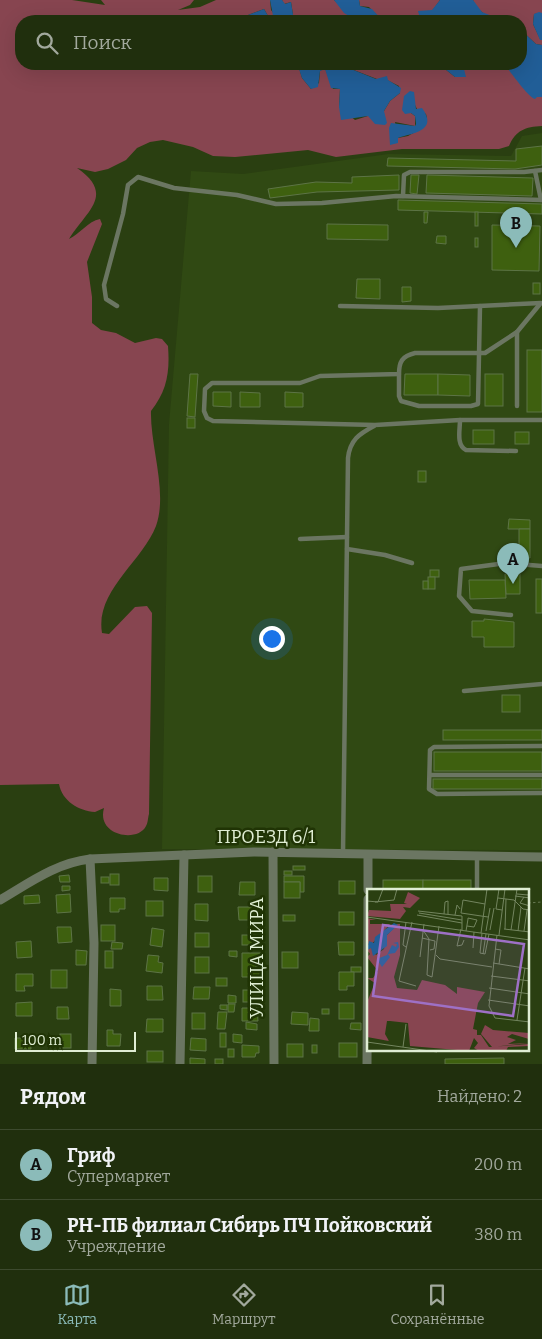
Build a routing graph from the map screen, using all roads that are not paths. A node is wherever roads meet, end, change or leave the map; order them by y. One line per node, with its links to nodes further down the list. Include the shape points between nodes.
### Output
1 (542, 170): 2 (lane)
2 (535, 171): 3 (lane, via 410,172 404,175); 4 (lane)
3 (403, 196): 4 (lane); 6 (lane, via 276,204 237,195 174,188 144,177 134,179 126,192 104,291 106,299)
4 (541, 200)
5 (541, 303): 8 (lane); 9 (lane)
6 (117, 306)
7 (340, 306): 8 (lane)
8 (480, 306): 10 (lane)
9 (518, 332): 10 (lane); 12 (lane)
10 (480, 354): 11 (lane, via 415,353 404,357); 11 (lane, via 479,401 474,406 419,406 401,400)
11 (398, 374): 15 (lane, via 320,376 300,383 216,382 208,384 205,389 205,415 213,421)
12 (516, 406)
13 (460, 420): 14 (lane); 15 (lane); 16 (lane, via 462,448)
14 (542, 420)
15 (375, 425): 17 (lane, via 356,436 349,450)
16 (516, 451)
17 (347, 537): 18 (lane); 19 (lane)
18 (300, 540)
19 (347, 549): 20 (lane, via 385,554); 31 (lane)
20 (412, 563)
21 (542, 566): 22 (lane, via 506,563 461,569 459,596 472,610)
22 (511, 615)
23 (542, 684): 24 (lane)
24 (464, 692)
25 (542, 746): 26 (lane, via 434,747 430,750)
26 (430, 775): 27 (lane); 28 (lane, via 429,789 437,794)
27 (542, 775)
28 (542, 793)
29 (273, 852): 30 (street, ПРОЕЗД 6/1); 31 (street, ПРОЕЗД 6/1); 41 (street, УЛИЦА МИРА)
30 (184, 855): 35 (street, ПРОЕЗД 6/1); 40 (street)
31 (343, 855): 32 (street, ПРОЕЗД 6/1)
32 (368, 855): 33 (street, ПРОЕЗД 6/1); 36 (street)
33 (477, 857): 34 (street, ПРОЕЗД 6/1); 37 (lane)
34 (542, 857)
35 (90, 859): 38 (street, ПРОЕЗД 6/1, via 58,867); 39 (street, via 94,943)
36 (368, 889)
37 (477, 889)
38 (0, 900)
39 (92, 1064)
40 (180, 1064)
41 (274, 1064)

